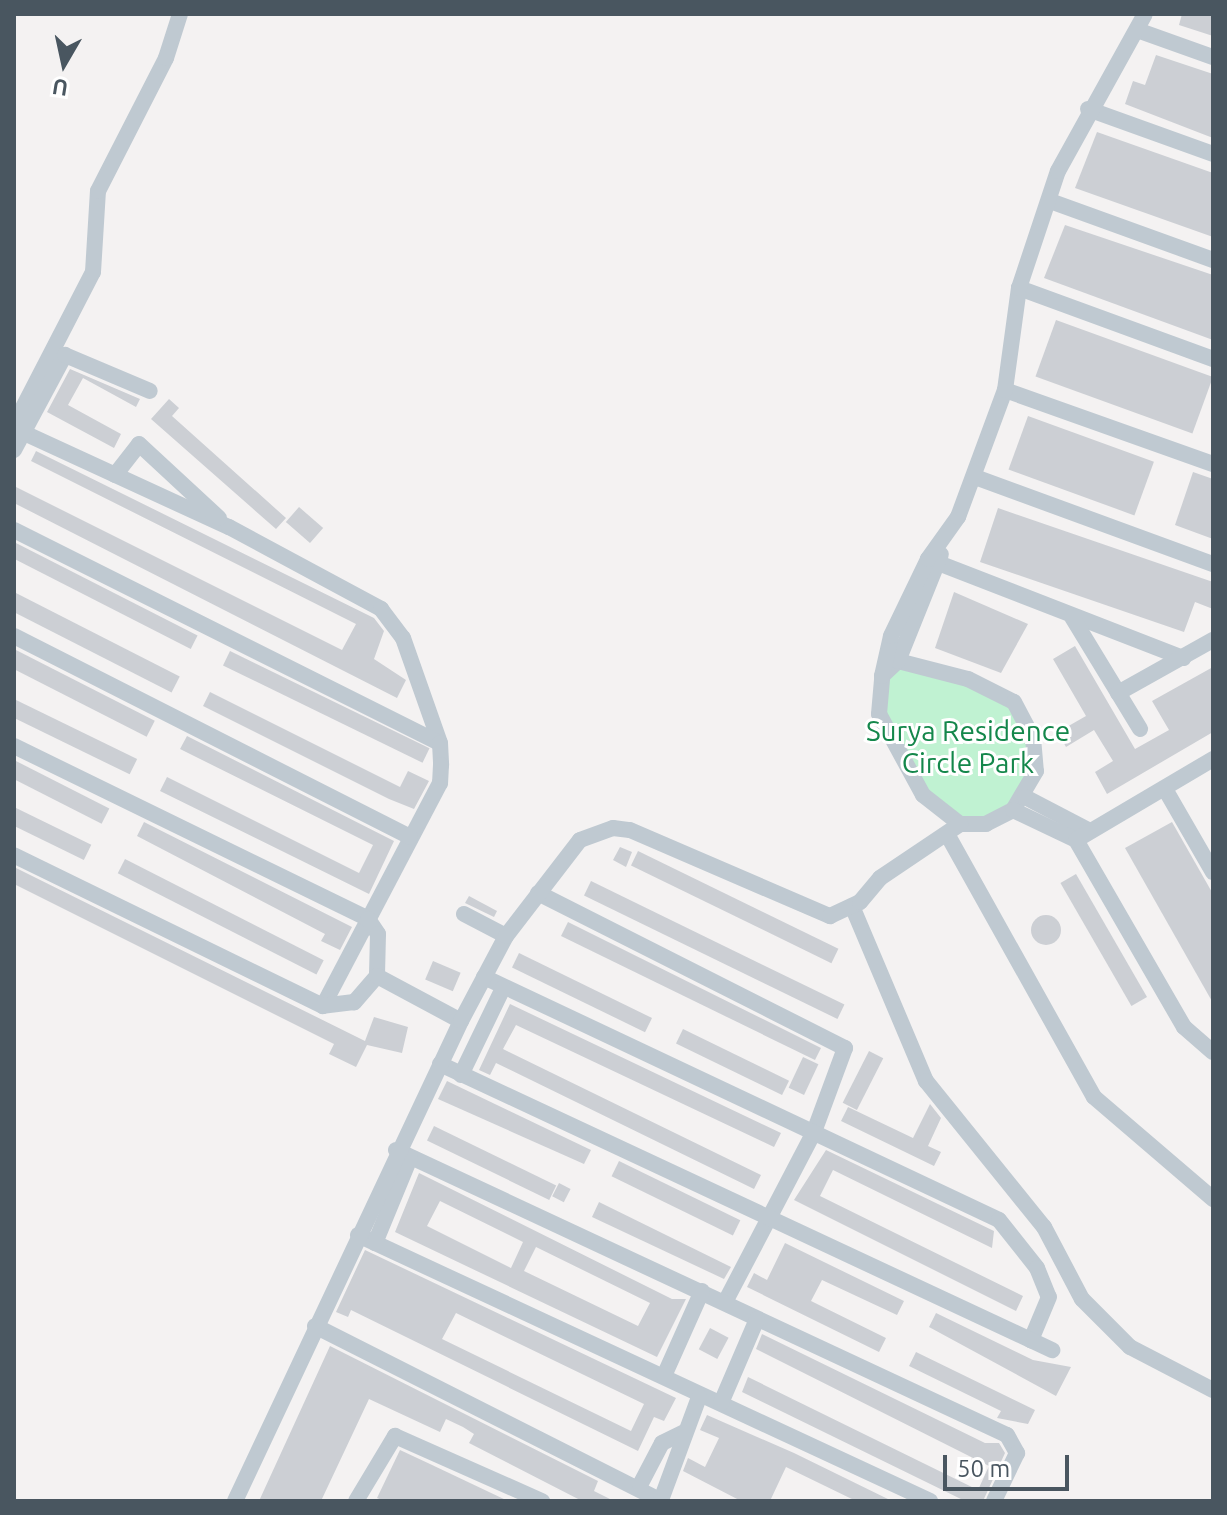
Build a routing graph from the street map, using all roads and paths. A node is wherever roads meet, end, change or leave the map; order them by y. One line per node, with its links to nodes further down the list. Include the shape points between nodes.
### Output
1 (180, 14): 13 (street, via 166,58 98,191 97,263)
2 (1145, 14): 3 (street)
3 (1137, 30): 4 (street); 5 (street)
4 (1213, 57)
5 (1088, 109): 6 (street); 7 (street)
6 (1213, 154)
7 (1050, 201): 8 (street); 9 (street)
8 (1213, 260)
9 (1019, 288): 10 (street); 11 (street)
10 (1213, 359)
11 (1005, 390): 15 (street); 17 (street)
12 (150, 391): 13 (street, via 68,354)
13 (18, 429): 14 (street); 16 (street)
14 (14, 450)
15 (1213, 464)
16 (115, 475): 18 (street); 18 (street, via 139,444)
17 (975, 477): 20 (street); 21 (street)
18 (229, 527): 29 (street, via 388,615)
19 (14, 530): 29 (street)
20 (935, 561): 22 (street); 25 (street)
21 (1213, 564)
22 (1072, 617): 26 (street); 27 (street)
23 (14, 636): 37 (street)
24 (1213, 640): 26 (street)
25 (897, 649): 33 (street, via 1014,702 1036,754); 35 (street, via 882,676 879,714 923,795)
26 (1183, 658): 27 (street)
27 (1118, 693): 28 (street)
28 (1140, 729)
29 (440, 743): 37 (street, via 440,783)
30 (14, 746): 43 (street)
31 (1213, 759): 32 (street)
32 (1165, 789): 36 (street); 39 (street)
33 (1025, 797): 34 (street); 36 (street)
34 (1013, 810): 35 (street, via 986,824); 36 (street)
35 (953, 829): 41 (street, via 880,878); 55 (street, via 1094,1097)
36 (1083, 836): 50 (street, via 1184,1027)
37 (410, 837): 43 (street)
38 (14, 855): 48 (street)
39 (1213, 872)
40 (538, 893): 41 (street, via 580,840 613,828 819,914); 44 (street); 53 (street, via 842,1043 845,1056)
41 (856, 904): 66 (street, via 926,1081 1044,1227 1082,1299 1130,1347)
42 (464, 914): 44 (street)
43 (368, 919): 45 (street, via 378,934); 48 (street)
44 (506, 936): 46 (street)
45 (377, 976): 48 (street, via 354,1002); 49 (street, via 401,994)
46 (484, 977): 47 (street); 49 (street)
47 (503, 988): 52 (street); 53 (street)
48 (323, 1006)
49 (461, 1021): 51 (street)
50 (1213, 1052)
51 (440, 1064): 52 (street); 54 (street)
52 (461, 1075): 56 (street)
53 (814, 1132): 56 (street); 63 (street, via 1009,1228 1049,1297)
54 (403, 1154): 57 (street); 58 (street); 59 (street)
55 (1213, 1199)
56 (767, 1218): 60 (street); 63 (street)
57 (358, 1235): 58 (street); 62 (street)
58 (375, 1243): 65 (street)
59 (702, 1291): 60 (street); 65 (street)
60 (725, 1302): 61 (street)
61 (757, 1319): 68 (street); 76 (street, via 1015,1441)
62 (315, 1326): 70 (street); 71 (street)
63 (1031, 1340): 64 (street)
64 (1052, 1350)
65 (664, 1376): 67 (street)
66 (1213, 1390)
67 (699, 1397): 68 (street); 69 (street)
68 (721, 1403): 75 (street)
69 (685, 1432): 70 (street, via 662,1443); 74 (street)
70 (640, 1485): 74 (street)
71 (235, 1501)
72 (356, 1501): 73 (street, via 399,1436)
73 (542, 1501)
74 (661, 1501)
75 (930, 1501)
76 (994, 1501)

